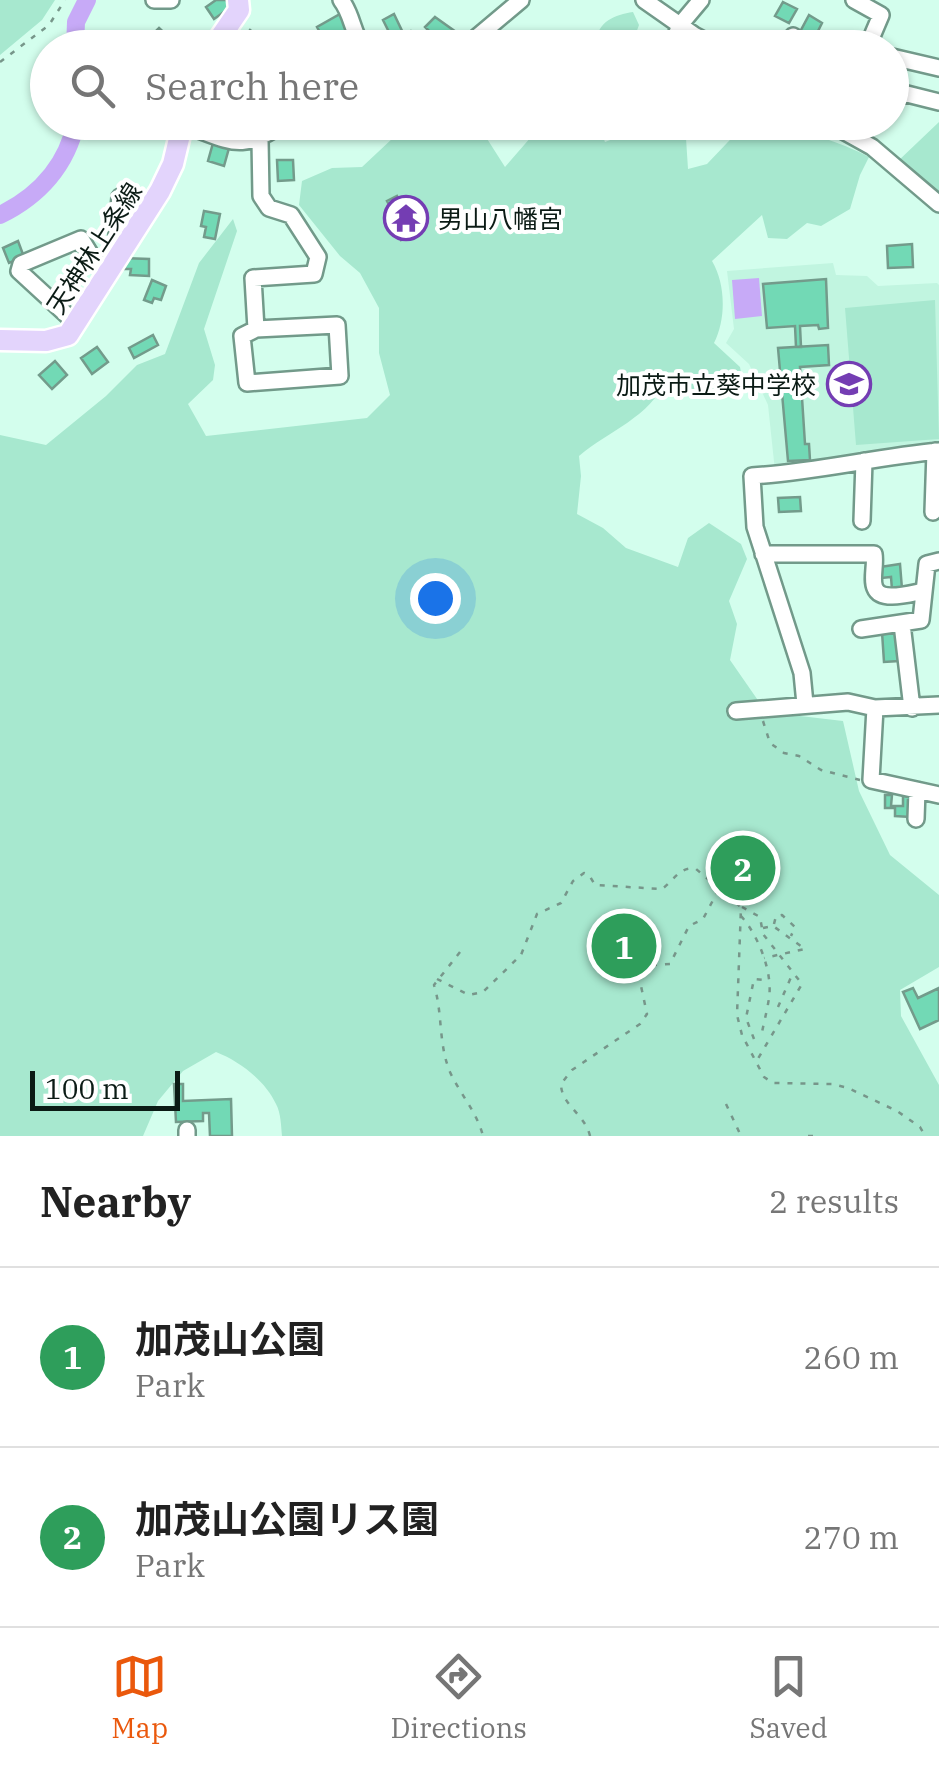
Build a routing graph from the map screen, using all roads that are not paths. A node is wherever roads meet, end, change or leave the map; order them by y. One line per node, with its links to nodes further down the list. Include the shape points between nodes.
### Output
1 (154, 0): 2 (street)
2 (171, 0)
3 (238, 0): 10 (main road)
4 (341, 0): 11 (street)
5 (520, 0): 12 (street)
6 (644, 0): 9 (street)
7 (700, 0): 9 (street)
8 (854, 0): 15 (street, via 880,15)
9 (680, 25): 13 (street); 14 (street)
10 (227, 30)
11 (356, 30)
12 (485, 30)
13 (678, 30)
14 (688, 30)
15 (874, 30)
16 (909, 61): 17 (street)
17 (939, 68)
18 (909, 94): 19 (street)
19 (939, 102)
20 (179, 140): 26 (main road, 天神林上条線, via 160,191)
21 (229, 140): 22 (street)
22 (260, 140): 28 (street, via 261,196 268,208 291,215 318,258 314,274 253,278)
23 (860, 140): 25 (street)
24 (120, 197): 26 (street)
25 (939, 204)
26 (111, 266): 27 (main road, 天神林上条線); 27 (street, via 97,265 81,239 20,264 19,271)
27 (79, 321): 29 (main road, 天神林上条線, via 68,335)
28 (256, 329): 28 (street, via 242,336 247,384 340,376 336,325)
29 (0, 340)
30 (937, 451): 31 (street); 32 (street)
31 (864, 462): 33 (street); 34 (street, via 752,476)
32 (933, 512)
33 (862, 521)
34 (762, 554): 36 (street, via 874,554 876,592); 39 (street, via 802,673)
35 (939, 561): 36 (street, via 927,564)
36 (924, 591): 37 (street, via 921,620)
37 (902, 624): 38 (street); 42 (street)
38 (862, 630)
39 (805, 704): 41 (street); 43 (street)
40 (939, 705): 42 (street)
41 (875, 708): 42 (street); 44 (street, via 872,780)
42 (912, 708)
43 (736, 711)
44 (917, 790): 45 (street); 46 (street)
45 (939, 794)
46 (916, 818)

